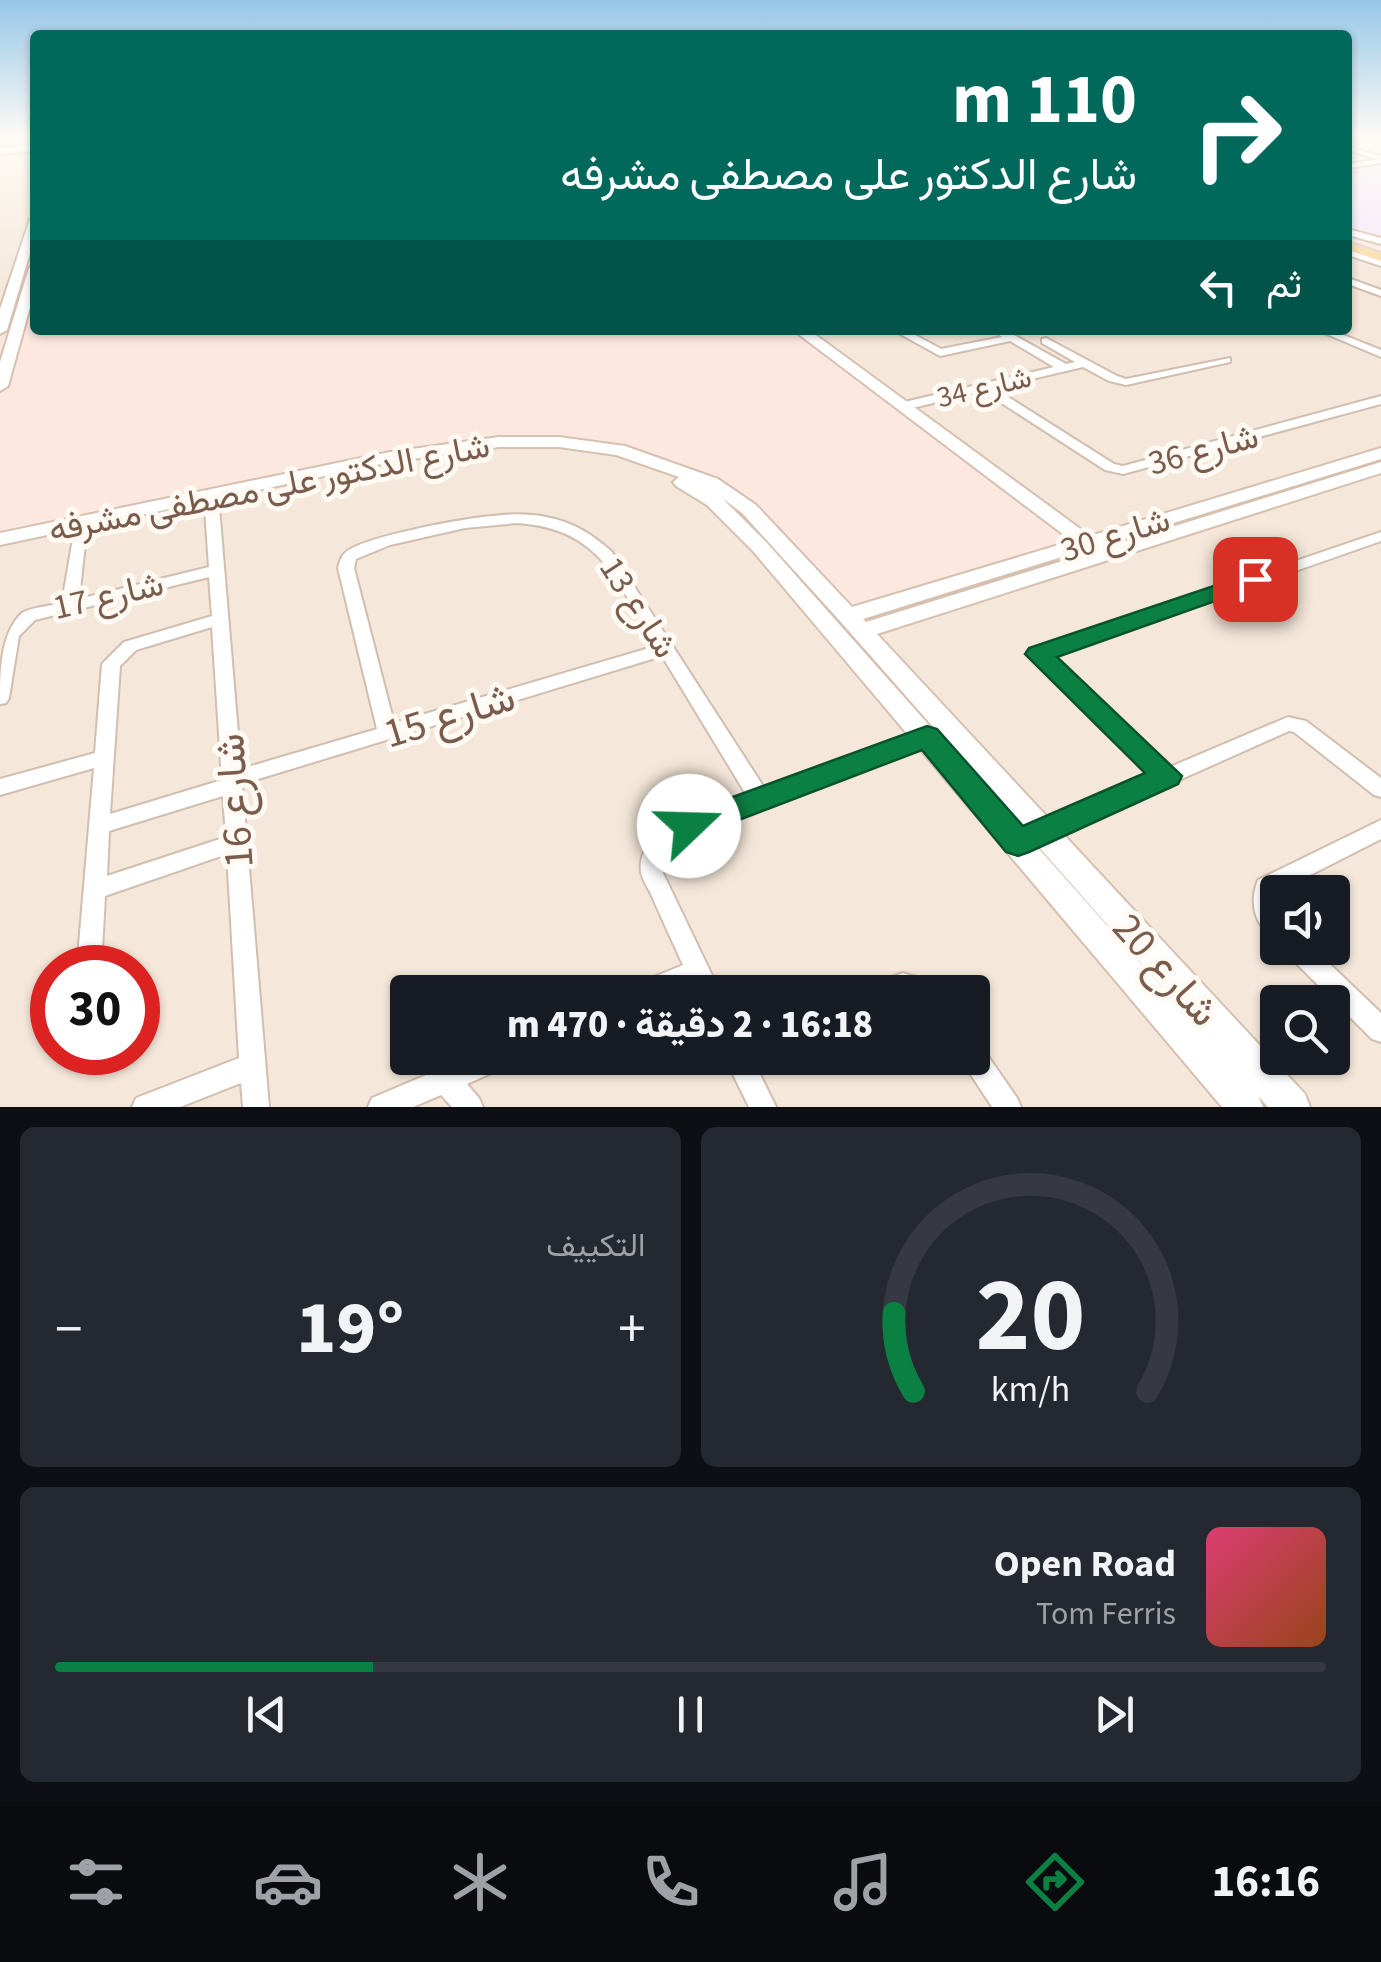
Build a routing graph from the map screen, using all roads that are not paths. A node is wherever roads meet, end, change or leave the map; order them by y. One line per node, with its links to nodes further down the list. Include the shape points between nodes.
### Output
1 (1352, 235): 2 (main road)
2 (1381, 244)
3 (1352, 249): 4 (main road)
4 (1381, 260)
5 (29, 266): 8 (street); 22 (street)
6 (1352, 282): 7 (street)
7 (1381, 293)
8 (0, 330)
9 (807, 335): 25 (street)
10 (822, 335): 25 (street)
11 (907, 335): 14 (street, via 940,353)
12 (1007, 335): 14 (street, شارع 34)
13 (1335, 335): 17 (street)
14 (1012, 338): 18 (street, شارع 34)
15 (1046, 341): 16 (street)
16 (1066, 352): 18 (street); 20 (street)
17 (1379, 352)
18 (1045, 357): 21 (street, شارع 34)
19 (1226, 360): 20 (street, via 1126,382)
20 (1086, 363): 21 (street, شارع 34)
21 (1064, 368): 23 (street, شارع 34)
22 (0, 386)
23 (985, 386): 24 (street, شارع 36, via 1110,468 1123,470); 25 (street, شارع 34)
24 (1381, 400)
25 (910, 404): 32 (street)
26 (1381, 452): 32 (street, شارع 30)
27 (1381, 467): 32 (street, شارع 30)
28 (212, 501): 29 (street, شارع الدكتور على مصطفى مشرفه); 31 (street, شارع الدكتور على مصطفى مشرفه); 34 (street, شارع 16); 35 (street, شارع الدكتور على مصطفى مشرفه, via 470,454 586,454 642,466 692,488)
29 (79, 535): 33 (street, شارع الدكتور على مصطفى مشرفه); 36 (street)
30 (1381, 536): 44 (street, via 1038,654)
31 (0, 539)
32 (1103, 546): 38 (street, شارع 30)
33 (0, 552)
34 (217, 570): 36 (street, شارع 17); 37 (street, شارع 16)
35 (802, 580): 38 (street, شارع الدكتور على مصطفى مشرفه); 42 (street, شارع الدكتور على مصطفى مشرفه)
36 (70, 603): 40 (street, شارع 17, via 39,611 14,628)
37 (220, 618): 43 (street, via 130,646 114,658); 45 (street, شارع 16)
38 (855, 623): 51 (street, شارع الدكتور على مصطفى مشرفه)
39 (666, 649): 41 (street, شارع 15); 41 (street, شارع 13, via 600,547 555,523 475,521 363,548 346,568); 48 (street, شارع 13)
40 (0, 698)
41 (387, 733): 45 (street, شارع 15)
42 (927, 737): 48 (street); 51 (street, شارع الدكتور على مصطفى مشرفه)
43 (104, 758): 46 (street); 49 (street)
44 (1167, 776): 47 (street, via 1291,724); 51 (street)
45 (232, 782): 49 (street, شارع 15); 52 (street, شارع 16)
46 (0, 788)
47 (1381, 789)
48 (760, 799): 57 (street, via 673,832 654,858 652,873)
49 (99, 826): 54 (street)
50 (1381, 829): 53 (street)
51 (1030, 837): 58 (street, شارع 20)
52 (236, 842): 54 (street); 60 (street, شارع 16)
53 (1290, 875)
54 (95, 890): 55 (street)
55 (91, 945)
56 (1314, 965): 59 (street)
57 (700, 975)
58 (1172, 998): 71 (street, شارع 20); 72 (street, شارع 20)
59 (1381, 1030)
60 (252, 1066): 66 (street); 67 (street, شارع 16)
61 (457, 1075): 64 (street)
62 (746, 1075): 65 (street)
63 (986, 1075): 70 (street)
64 (445, 1080): 68 (street); 69 (street)
65 (754, 1102)
66 (145, 1107)
67 (256, 1107)
68 (381, 1107)
69 (470, 1107)
70 (1008, 1107)
71 (1246, 1107)
72 (1292, 1107)

